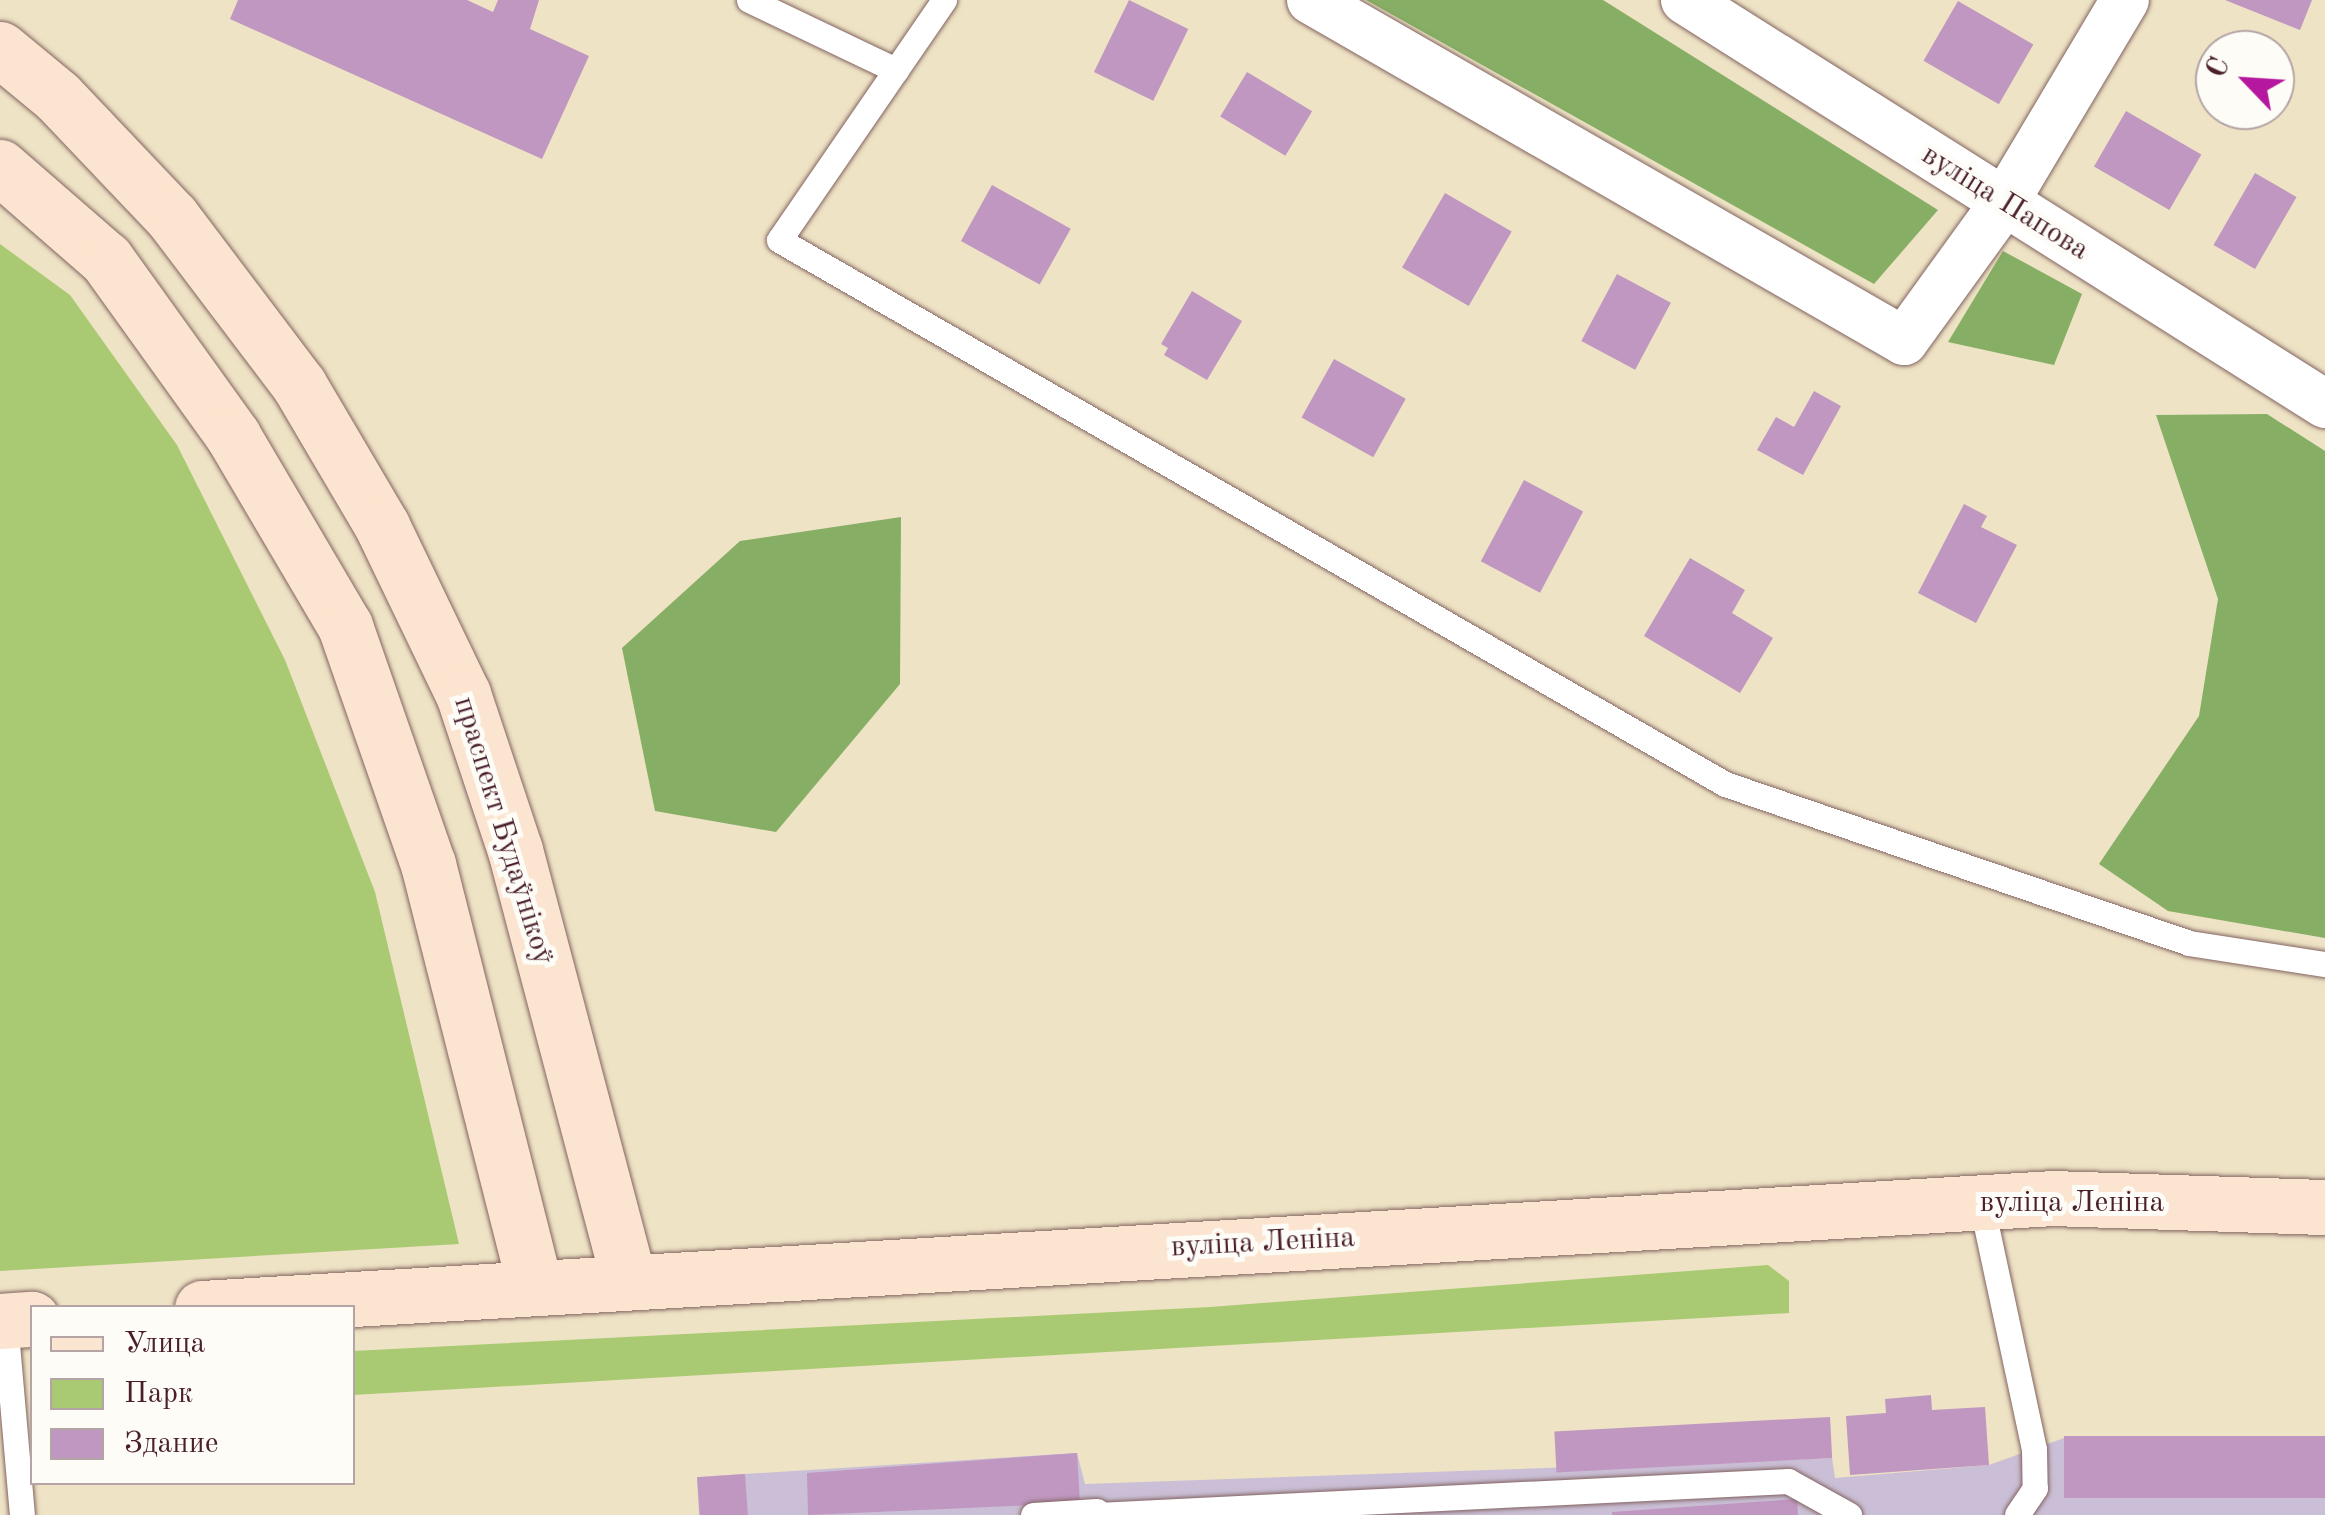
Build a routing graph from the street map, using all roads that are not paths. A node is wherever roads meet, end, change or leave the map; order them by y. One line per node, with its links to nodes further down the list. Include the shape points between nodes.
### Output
1 (748, 0): 7 (lane)
2 (944, 0): 7 (lane)
3 (1311, 0): 9 (street, via 1904,341)
4 (1685, 0): 9 (street, вуліца Папова)
5 (2124, 0): 9 (street)
6 (0, 48): 14 (main road, праспект Будаўнікоў, via 58,97 172,217 299,385 382,526 462,694 516,850)
7 (896, 70): 11 (lane, via 779,240 1725,784 2188,942)
8 (0, 167): 15 (main road, via 106,259 234,436 345,626 428,864)
9 (2004, 203): 10 (street, вуліца Папова)
10 (2325, 404)
11 (2325, 964)
12 (1980, 1202): 13 (main road, вуліца Леніна, via 2052,1198); 14 (main road, вуліца Леніна); 22 (lane, via 2034,1449 2035,1488)
13 (2325, 1207)
14 (628, 1278): 15 (main road, вуліца Леніна)
15 (534, 1284): 16 (main road, вуліца Леніна)
16 (244, 1305)
17 (13, 1321): 19 (lane)
18 (1097, 1513): 20 (lane); 21 (lane, via 1788,1480)
19 (22, 1515)
20 (1033, 1515)
21 (1849, 1515)
22 (2016, 1515)

